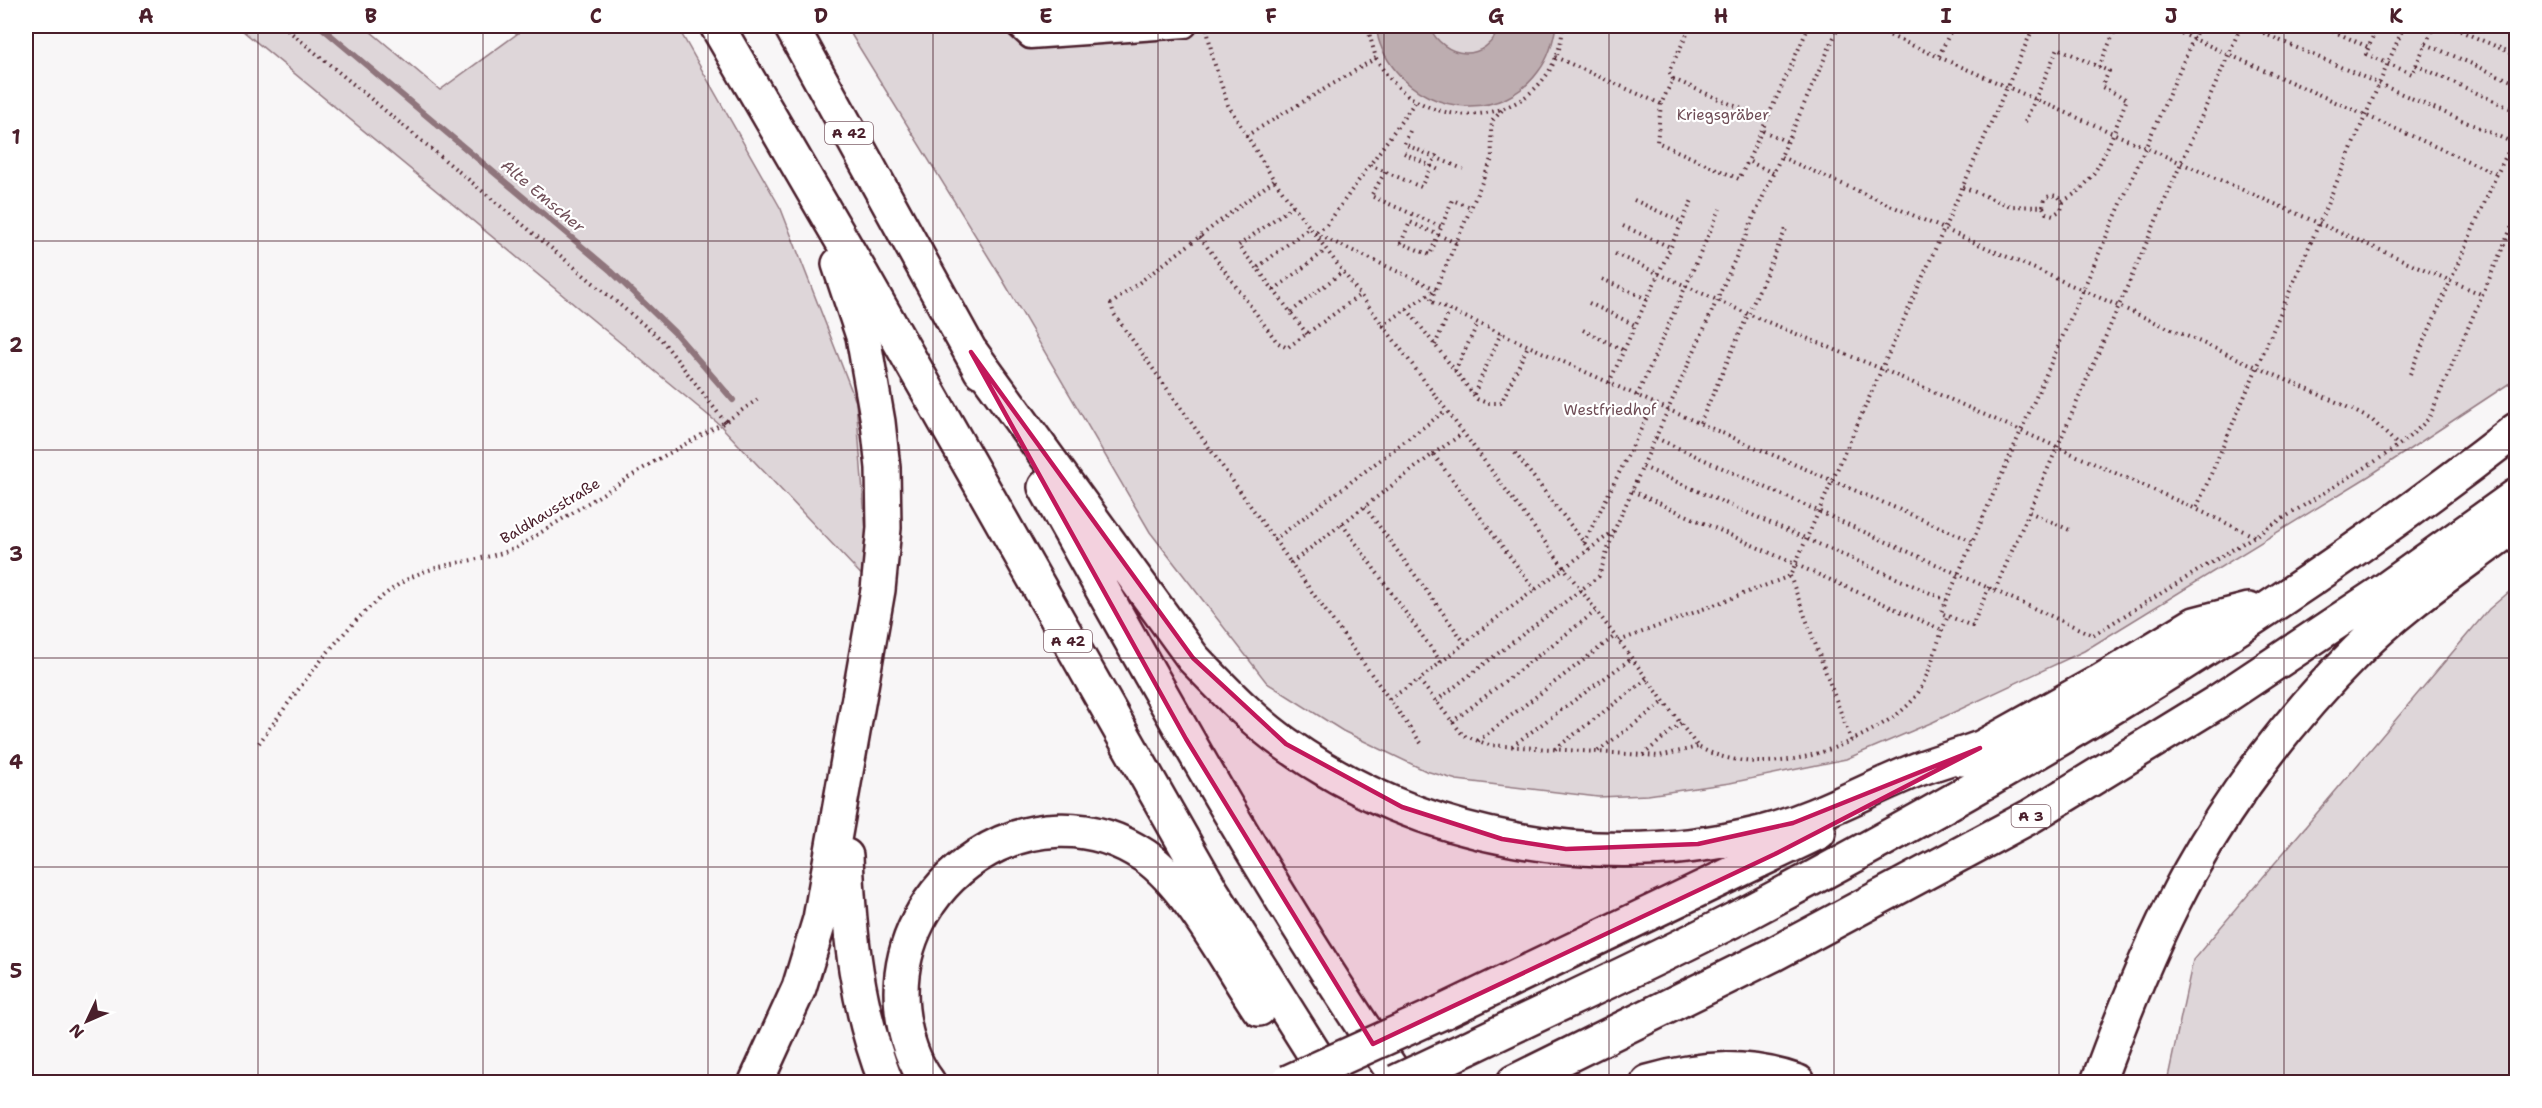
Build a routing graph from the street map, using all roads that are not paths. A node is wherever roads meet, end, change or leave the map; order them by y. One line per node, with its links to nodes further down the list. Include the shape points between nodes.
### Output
1 (717, 26): 5 (highway, A 42)
2 (791, 26): 6 (highway, A 42)
3 (1018, 26): 4 (lane, via 1030,37)
4 (1185, 26)
5 (815, 194): 12 (highway, via 863,336 883,468 884,528 878,590); 19 (highway, A 42, via 1211,890)
6 (971, 352): 11 (highway, via 1193,658 1286,744 1402,807 1493,836 1566,849 1636,850 1698,844 1793,823); 20 (highway, A 42, via 1191,749)
7 (2517, 430): 10 (highway)
8 (2517, 496): 21 (highway, A 3, via 2217,702 2031,816 1773,955)
9 (2517, 524): 13 (highway, via 2358,650 2294,723 2230,807 2190,872)
10 (2271, 605): 11 (highway, via 2195,624); 20 (highway, bridge, via 2189,661 2007,771 1747,913)
11 (1980, 748): 17 (highway, bridge, via 1914,786)
12 (844, 791): 14 (highway, via 820,919 800,988); 15 (highway, via 850,935 860,999)
13 (2161, 933): 24 (highway, via 2133,989); 25 (highway)
14 (756, 1083)
15 (886, 1083)
16 (928, 1083): 18 (highway, via 910,1049 901,1001 909,944 925,907 938,888 988,849 1030,834 1073,831 1128,845 1165,872 1295,1064)
17 (1288, 1083)
18 (1320, 1083)
19 (1332, 1083)
20 (1398, 1083)
21 (1514, 1083)
22 (1648, 1083): 23 (highway, via 1677,1074 1732,1068 1772,1073)
23 (1798, 1083)
24 (2098, 1083)
25 (2112, 1083)

